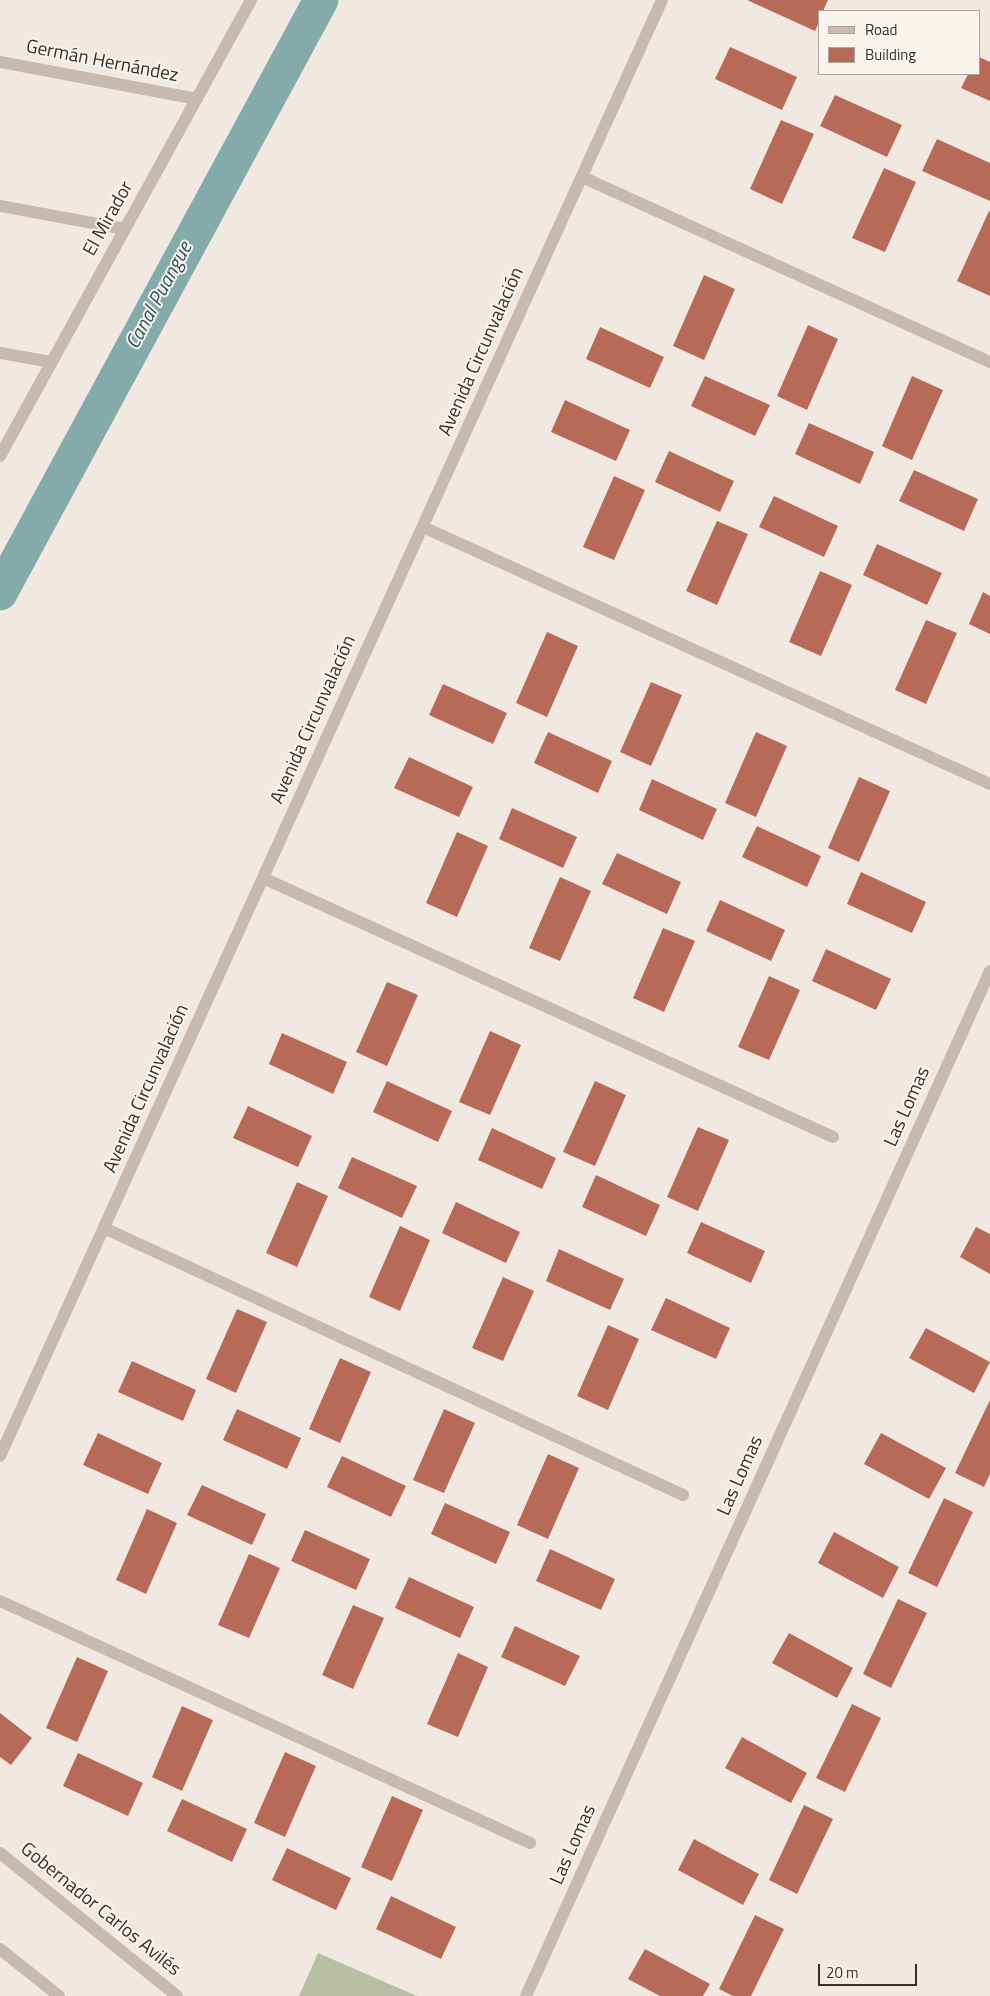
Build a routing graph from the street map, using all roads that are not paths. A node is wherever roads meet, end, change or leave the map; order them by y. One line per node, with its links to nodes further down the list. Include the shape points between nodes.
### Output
1 (251, 0): 4 (street, El Mirador)
2 (662, 0): 5 (street, Avenida Circunvalación)
3 (0, 62): 4 (street, Germán Hernández)
4 (197, 99): 7 (street, El Mirador)
5 (582, 177): 10 (street); 12 (street, Avenida Circunvalación)
6 (0, 206): 7 (street)
7 (125, 229): 9 (street, El Mirador)
8 (0, 353): 9 (street)
9 (52, 362): 11 (street, El Mirador)
10 (990, 362)
11 (0, 456)
12 (422, 527): 13 (street); 14 (street, Avenida Circunvalación)
13 (990, 784)
14 (263, 878): 16 (street); 17 (street, Avenida Circunvalación)
15 (990, 971): 26 (street, Las Lomas)
16 (833, 1137)
17 (104, 1228): 18 (street, Avenida Circunvalación); 19 (street)
18 (0, 1456)
19 (683, 1495)
20 (0, 1601): 21 (street)
21 (530, 1843)
22 (0, 1853): 25 (street, Gobernador Carlos Avilés)
23 (0, 1948): 24 (street)
24 (59, 1996)
25 (177, 1996)
26 (526, 1996)

